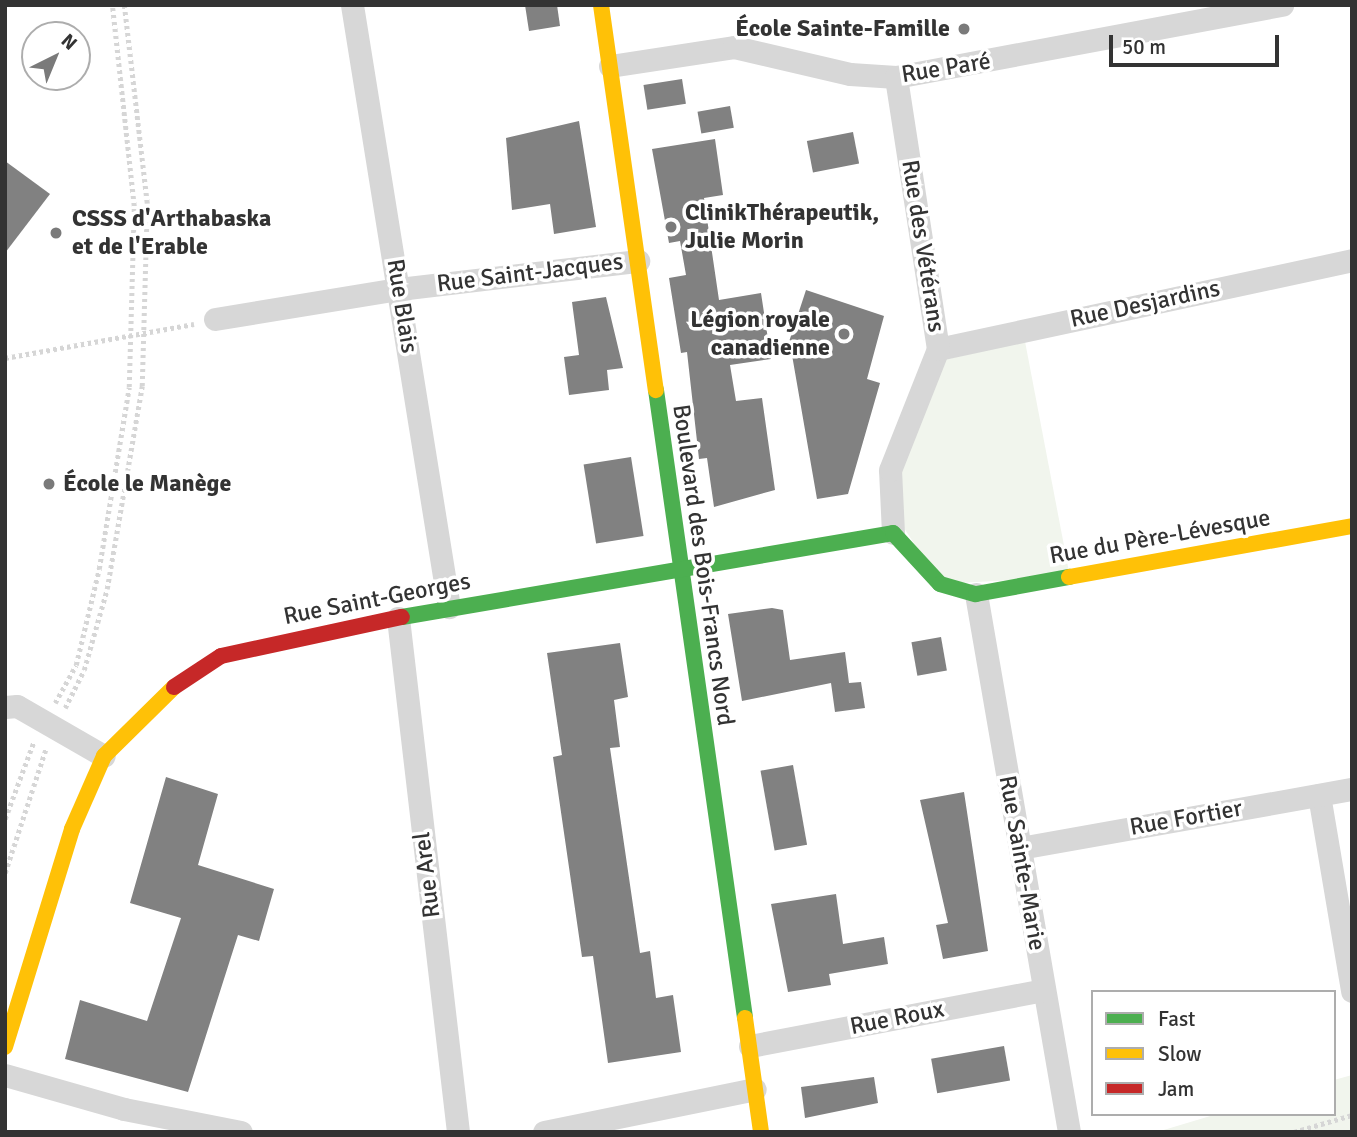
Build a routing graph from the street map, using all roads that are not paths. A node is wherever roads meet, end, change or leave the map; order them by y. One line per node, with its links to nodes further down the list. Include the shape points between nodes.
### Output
1 (352, 5): 8 (street, Rue Blais)
2 (601, 5): 4 (street, Boulevard des Bois-Francs Nord)
3 (1282, 5): 5 (street, Rue Paré)
4 (610, 66): 5 (street, Rue Paré, via 734,47 850,74); 7 (street, Boulevard des Bois-Francs Nord)
5 (896, 77): 10 (street, Rue des Vétérans)
6 (1352, 260): 10 (street, Rue Desjardins)
7 (638, 261): 8 (street, Rue Saint-Jacques); 13 (street, Boulevard des Bois-Francs Nord)
8 (399, 289): 9 (street, Rue Saint-Jacques); 15 (street, Rue Blais)
9 (215, 319)
10 (938, 349): 12 (street, Rue des Vétérans, via 890,470)
11 (1352, 526): 14 (street, Rue du Père-Lévesque)
12 (893, 533): 13 (street, Rue Saint-Georges); 14 (street, via 940,584)
13 (679, 568): 15 (street, Rue Saint-Georges); 24 (street, Boulevard des Bois-Francs Nord)
14 (976, 594): 21 (street, Rue Sainte-Marie)
15 (449, 607): 16 (street, Rue Saint-Georges)
16 (398, 618): 18 (street, Rue Saint-Georges, via 222,656 157,698); 29 (street, Rue Arel)
17 (5, 707): 18 (street, via 51,723)
18 (104, 756): 25 (street, Rue Saint-Georges, via 72,829)
19 (1352, 789): 20 (street, Rue Fortier)
20 (1320, 794): 21 (street, Rue Fortier); 23 (street)
21 (1020, 848): 22 (street, Rue Sainte-Marie)
22 (1044, 990): 24 (street, Rue Roux); 32 (street, Rue Sainte-Marie)
23 (1352, 991)
24 (750, 1046): 27 (street, Boulevard des Bois-Francs Nord)
25 (5, 1047)
26 (5, 1075): 28 (street, via 124,1109)
27 (755, 1089): 30 (street); 31 (street, Boulevard des Bois-Francs Nord)
28 (242, 1132)
29 (458, 1132)
30 (544, 1132)
31 (761, 1132)
32 (1069, 1132)

